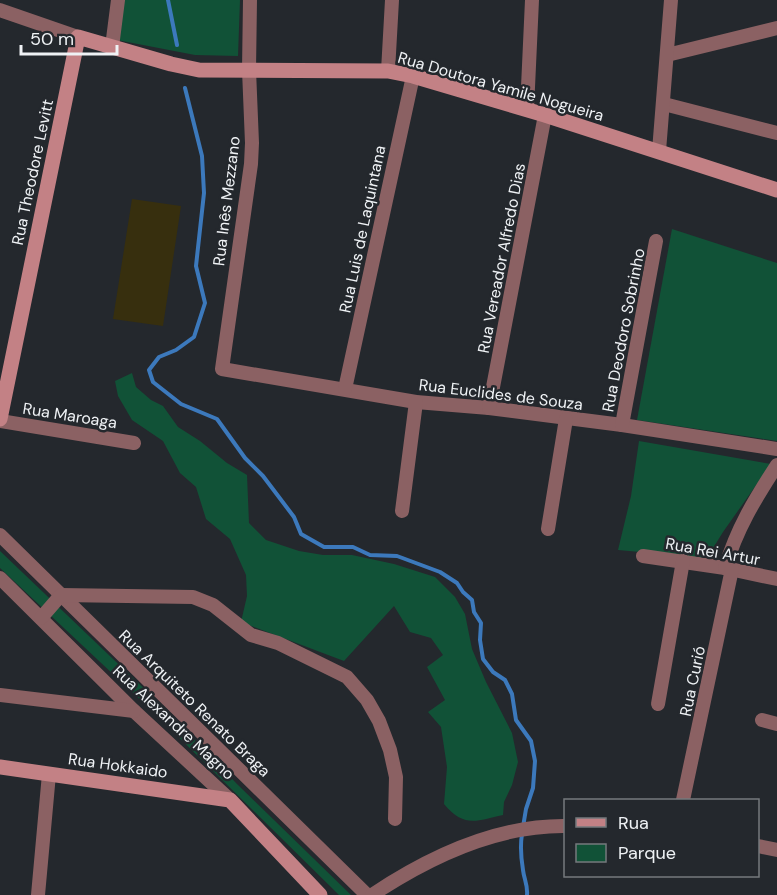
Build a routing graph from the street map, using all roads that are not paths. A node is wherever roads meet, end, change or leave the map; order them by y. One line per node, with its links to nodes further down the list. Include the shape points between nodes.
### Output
1 (118, 0): 9 (street)
2 (250, 0): 11 (street, Rua Inês Mezzano)
3 (392, 0): 12 (street)
4 (532, 0): 15 (street)
5 (671, 0): 10 (street)
6 (0, 10): 8 (street, Rua Doutora Yamile Nogueira)
7 (777, 28): 10 (street)
8 (78, 37): 9 (street, Rua Doutora Yamile Nogueira); 26 (street, Rua Theodore Levitt)
9 (112, 47): 11 (street, Rua Doutora Yamile Nogueira, via 184,67)
10 (668, 55): 14 (street)
11 (249, 70): 12 (street, Rua Doutora Yamile Nogueira); 21 (street, Rua Inês Mezzano, via 251,164)
12 (388, 71): 13 (street, Rua Doutora Yamile Nogueira)
13 (412, 75): 15 (street, Rua Doutora Yamile Nogueira); 22 (street, Rua Luis de Laquintana)
14 (664, 104): 17 (street); 18 (street)
15 (527, 110): 16 (street, Rua Doutora Yamile Nogueira)
16 (545, 115): 18 (street, Rua Doutora Yamile Nogueira); 24 (street, Rua Vereador Alfredo Dias)
17 (777, 133)
18 (659, 151): 19 (street, Rua Doutora Yamile Nogueira)
19 (777, 190)
20 (656, 241): 27 (street, Rua Deodoro Sobrinho)
21 (222, 369): 22 (street, Rua Euclides de Souza)
22 (345, 389): 23 (street, Rua Euclides de Souza)
23 (416, 402): 24 (street, Rua Euclides de Souza); 31 (street)
24 (489, 408): 25 (street, Rua Euclides de Souza)
25 (566, 419): 27 (street, Rua Euclides de Souza); 32 (street)
26 (0, 420): 28 (street, Rua Maroaga)
27 (622, 425): 29 (street, Rua Euclides de Souza)
28 (134, 443)
29 (777, 449)
30 (777, 465): 36 (street, Rua Curió, via 733,540)
31 (402, 511)
32 (548, 529)
33 (0, 535): 39 (street, Rua Arquiteto Renato Braga)
34 (643, 556): 35 (street, Rua Rei Artur)
35 (682, 561): 36 (street, Rua Rei Artur); 42 (street, Rua Curió)
36 (728, 568): 38 (street, Rua Rei Artur); 48 (street, Rua Curió)
37 (0, 578): 40 (street, Rua Alexandre Magno)
38 (777, 579)
39 (61, 595): 40 (street); 50 (street, via 193,597 213,605 251,635 278,643 346,677 367,700 390,750 396,777); 56 (street, Rua Arquiteto Renato Braga)
40 (41, 618): 43 (street, Rua Alexandre Magno)
41 (0, 694): 43 (street)
42 (658, 704)
43 (134, 711): 49 (street, Rua Alexandre Magno)
44 (762, 720): 45 (street)
45 (777, 724)
46 (0, 767): 47 (street, Rua Hokkaido)
47 (49, 774): 49 (street, Rua Hokkaido); 54 (street)
48 (683, 799)
49 (230, 800): 55 (street, Rua Alexandre Magno)
50 (395, 819)
51 (564, 826): 57 (street, via 493,836 422,863)
52 (759, 846): 53 (street)
53 (777, 850)
54 (38, 895)
55 (320, 895)
56 (367, 895)
57 (372, 895)

